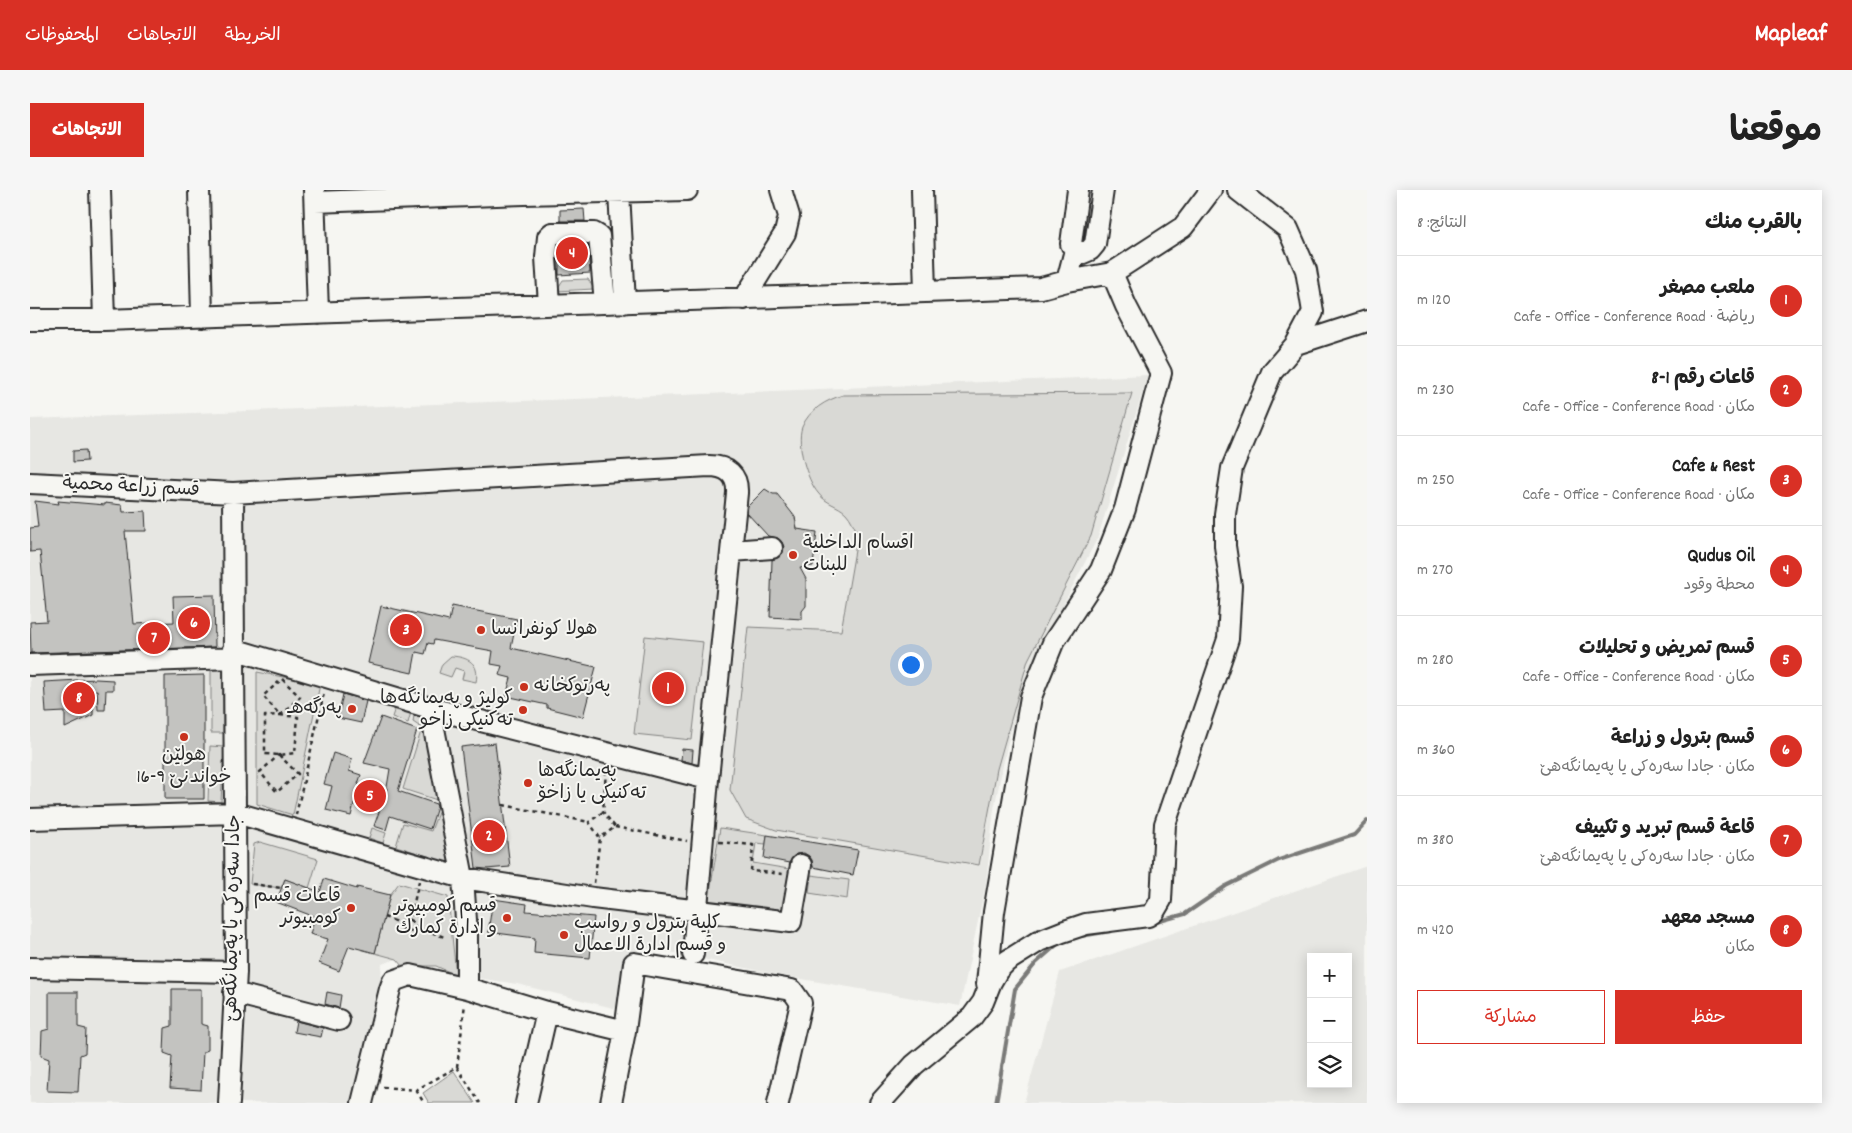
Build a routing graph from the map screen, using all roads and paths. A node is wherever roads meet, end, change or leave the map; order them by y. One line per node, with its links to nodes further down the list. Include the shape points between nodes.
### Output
1 (100, 190): 23 (street)
2 (200, 190): 21 (street)
3 (687, 190): 11 (street)
4 (781, 190): 17 (street, via 789,216 785,233)
5 (922, 190): 16 (street)
6 (1078, 190): 13 (street, via 1070,239)
7 (1103, 190): 13 (street, via 1093,247 1083,253)
8 (1211, 190): 14 (street, via 1183,227)
9 (1238, 190): 25 (street, via 1288,229 1306,270 1313,312)
10 (524, 192): 11 (street); 12 (street)
11 (619, 192): 18 (street)
12 (314, 196): 20 (street)
13 (1075, 250): 15 (street)
14 (1112, 273): 15 (street); 64 (street, via 1161,373 1125,509 1101,570 1053,643 1031,697 994,912)
15 (1068, 281): 16 (street, via 1041,288)
16 (925, 292): 17 (street)
17 (744, 299): 18 (street)
18 (615, 303): 19 (street); 19 (street, via 599,236 594,233 552,233 546,250)
19 (549, 305): 20 (street)
20 (318, 313): 21 (street)
21 (202, 317): 23 (street)
22 (30, 320): 23 (street)
23 (104, 320)
24 (1367, 321): 25 (street)
25 (1296, 344): 64 (street, via 1272,372 1232,468 1225,514 1225,546 1231,586 1228,639 1165,824 1161,900 1148,916 1086,924 1039,941 1007,961 994,976)
26 (30, 483): 27 (street, قسم زراعة محمية)
27 (233, 493): 29 (street, قسم زراعة محمية, via 717,466 731,472 737,486); 30 (street, جادا سه‌ره‌كى يا په‌يمانگه‌هێ)
28 (772, 548): 29 (street)
29 (732, 551): 37 (street, قسم زراعة محمية)
30 (233, 654): 31 (street); 32 (street); 40 (street, جادا سه‌ره‌كى يا په‌يمانگه‌هێ)
31 (30, 666)
32 (311, 672): 33 (street); 44 (path, via 325,690)
33 (430, 708): 37 (street); 49 (street)
34 (280, 715): 34 (path, via 300,697 282,679 264,696); 35 (path, via 264,716 265,754); 35 (path, via 298,716 295,753)
35 (279, 755): 35 (path, via 260,772 277,792 298,774)
36 (607, 764): 39 (path)
37 (708, 779): 46 (street, قسم زراعة محمية)
38 (502, 805): 42 (path)
39 (603, 812): 42 (path); 43 (path)
40 (236, 813): 41 (street); 44 (street); 50 (street, جادا سه‌ره‌كى يا په‌يمانگه‌هێ)
41 (30, 819)
42 (589, 822): 45 (path)
43 (614, 827): 45 (path); 46 (path)
44 (292, 829): 47 (street)
45 (600, 838): 51 (path)
46 (703, 842): 48 (path, via 753,845 751,871); 53 (street, قسم زراعة محمية)
47 (422, 868): 49 (street); 55 (path)
48 (793, 870): 53 (street, via 791,922)
49 (463, 878): 53 (street); 62 (street)
50 (235, 883): 52 (path); 61 (street, جادا سه‌ره‌كى يا په‌يمانگه‌هێ)
51 (594, 884)
52 (281, 888)
53 (698, 911): 59 (street, قسم زراعة محمية)
54 (384, 917): 56 (path)
55 (410, 920): 56 (path, via 404,919); 57 (path)
56 (400, 923): 57 (path, via 403,929 410,931)
57 (417, 927): 58 (path)
58 (447, 938)
59 (693, 954)
60 (30, 968): 61 (street)
61 (236, 972): 63 (street, جادا سه‌ره‌كى يا په‌يمانگه‌هێ)
62 (468, 988): 65 (street); 68 (path); 70 (street, via 410,974 393,981)
63 (234, 993): 66 (street); 71 (street, جادا سه‌ره‌كى يا په‌يمانگه‌هێ)
64 (986, 994): 77 (street, via 972,1017 914,1065)
65 (547, 1012): 67 (street); 74 (street)
66 (339, 1020)
67 (625, 1031): 75 (street); 76 (street, via 634,963 792,990 801,1003)
68 (457, 1067): 69 (path); 73 (path)
69 (416, 1090): 70 (path); 72 (path)
70 (364, 1094)
71 (229, 1103)
72 (424, 1103)
73 (480, 1103)
74 (526, 1103)
75 (611, 1103)
76 (778, 1103)
77 (880, 1103)

